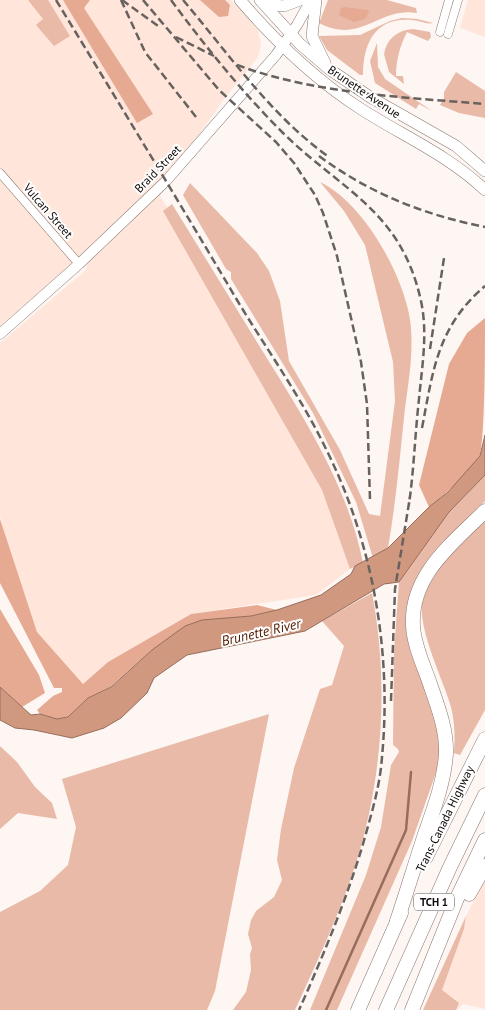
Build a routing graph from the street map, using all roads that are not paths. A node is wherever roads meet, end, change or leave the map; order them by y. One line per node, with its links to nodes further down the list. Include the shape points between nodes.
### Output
1 (240, 0): 9 (main road, Brunette Avenue)
2 (300, 0): 7 (main road, via 284,6)
3 (310, 0): 8 (street, Braid Street)
4 (316, 0): 10 (main road, via 312,36)
5 (449, 0): 6 (street, via 444,33)
6 (458, 0)
7 (262, 2): 8 (main road, Brunette Avenue)
8 (291, 34): 9 (street, Braid Street); 10 (main road, Brunette Avenue)
9 (282, 47): 13 (main road, Brunette Avenue, via 337,93 436,151); 14 (street, Braid Street, via 166,182)
10 (329, 69): 11 (main road, Brunette Avenue, via 370,97 456,146)
11 (485, 171)
12 (0, 173): 14 (street, Vulcan Street)
13 (485, 190)
14 (79, 264): 15 (street, Braid Street)
15 (0, 334)
16 (485, 511): 21 (highway, via 427,572 414,609 416,644 440,713 446,752 444,775)
17 (485, 739): 21 (highway, Trans-Canada Highway / TCH 1, via 439,828)
18 (485, 795): 24 (highway, Trans-Canada Highway / TCH 1)
19 (485, 840): 22 (highway, via 458,896)
20 (485, 866): 22 (highway)
21 (397, 921): 23 (highway, Trans-Canada Highway / TCH 1)
22 (434, 961): 25 (highway)
23 (358, 1010)
24 (386, 1010)
25 (412, 1010)

